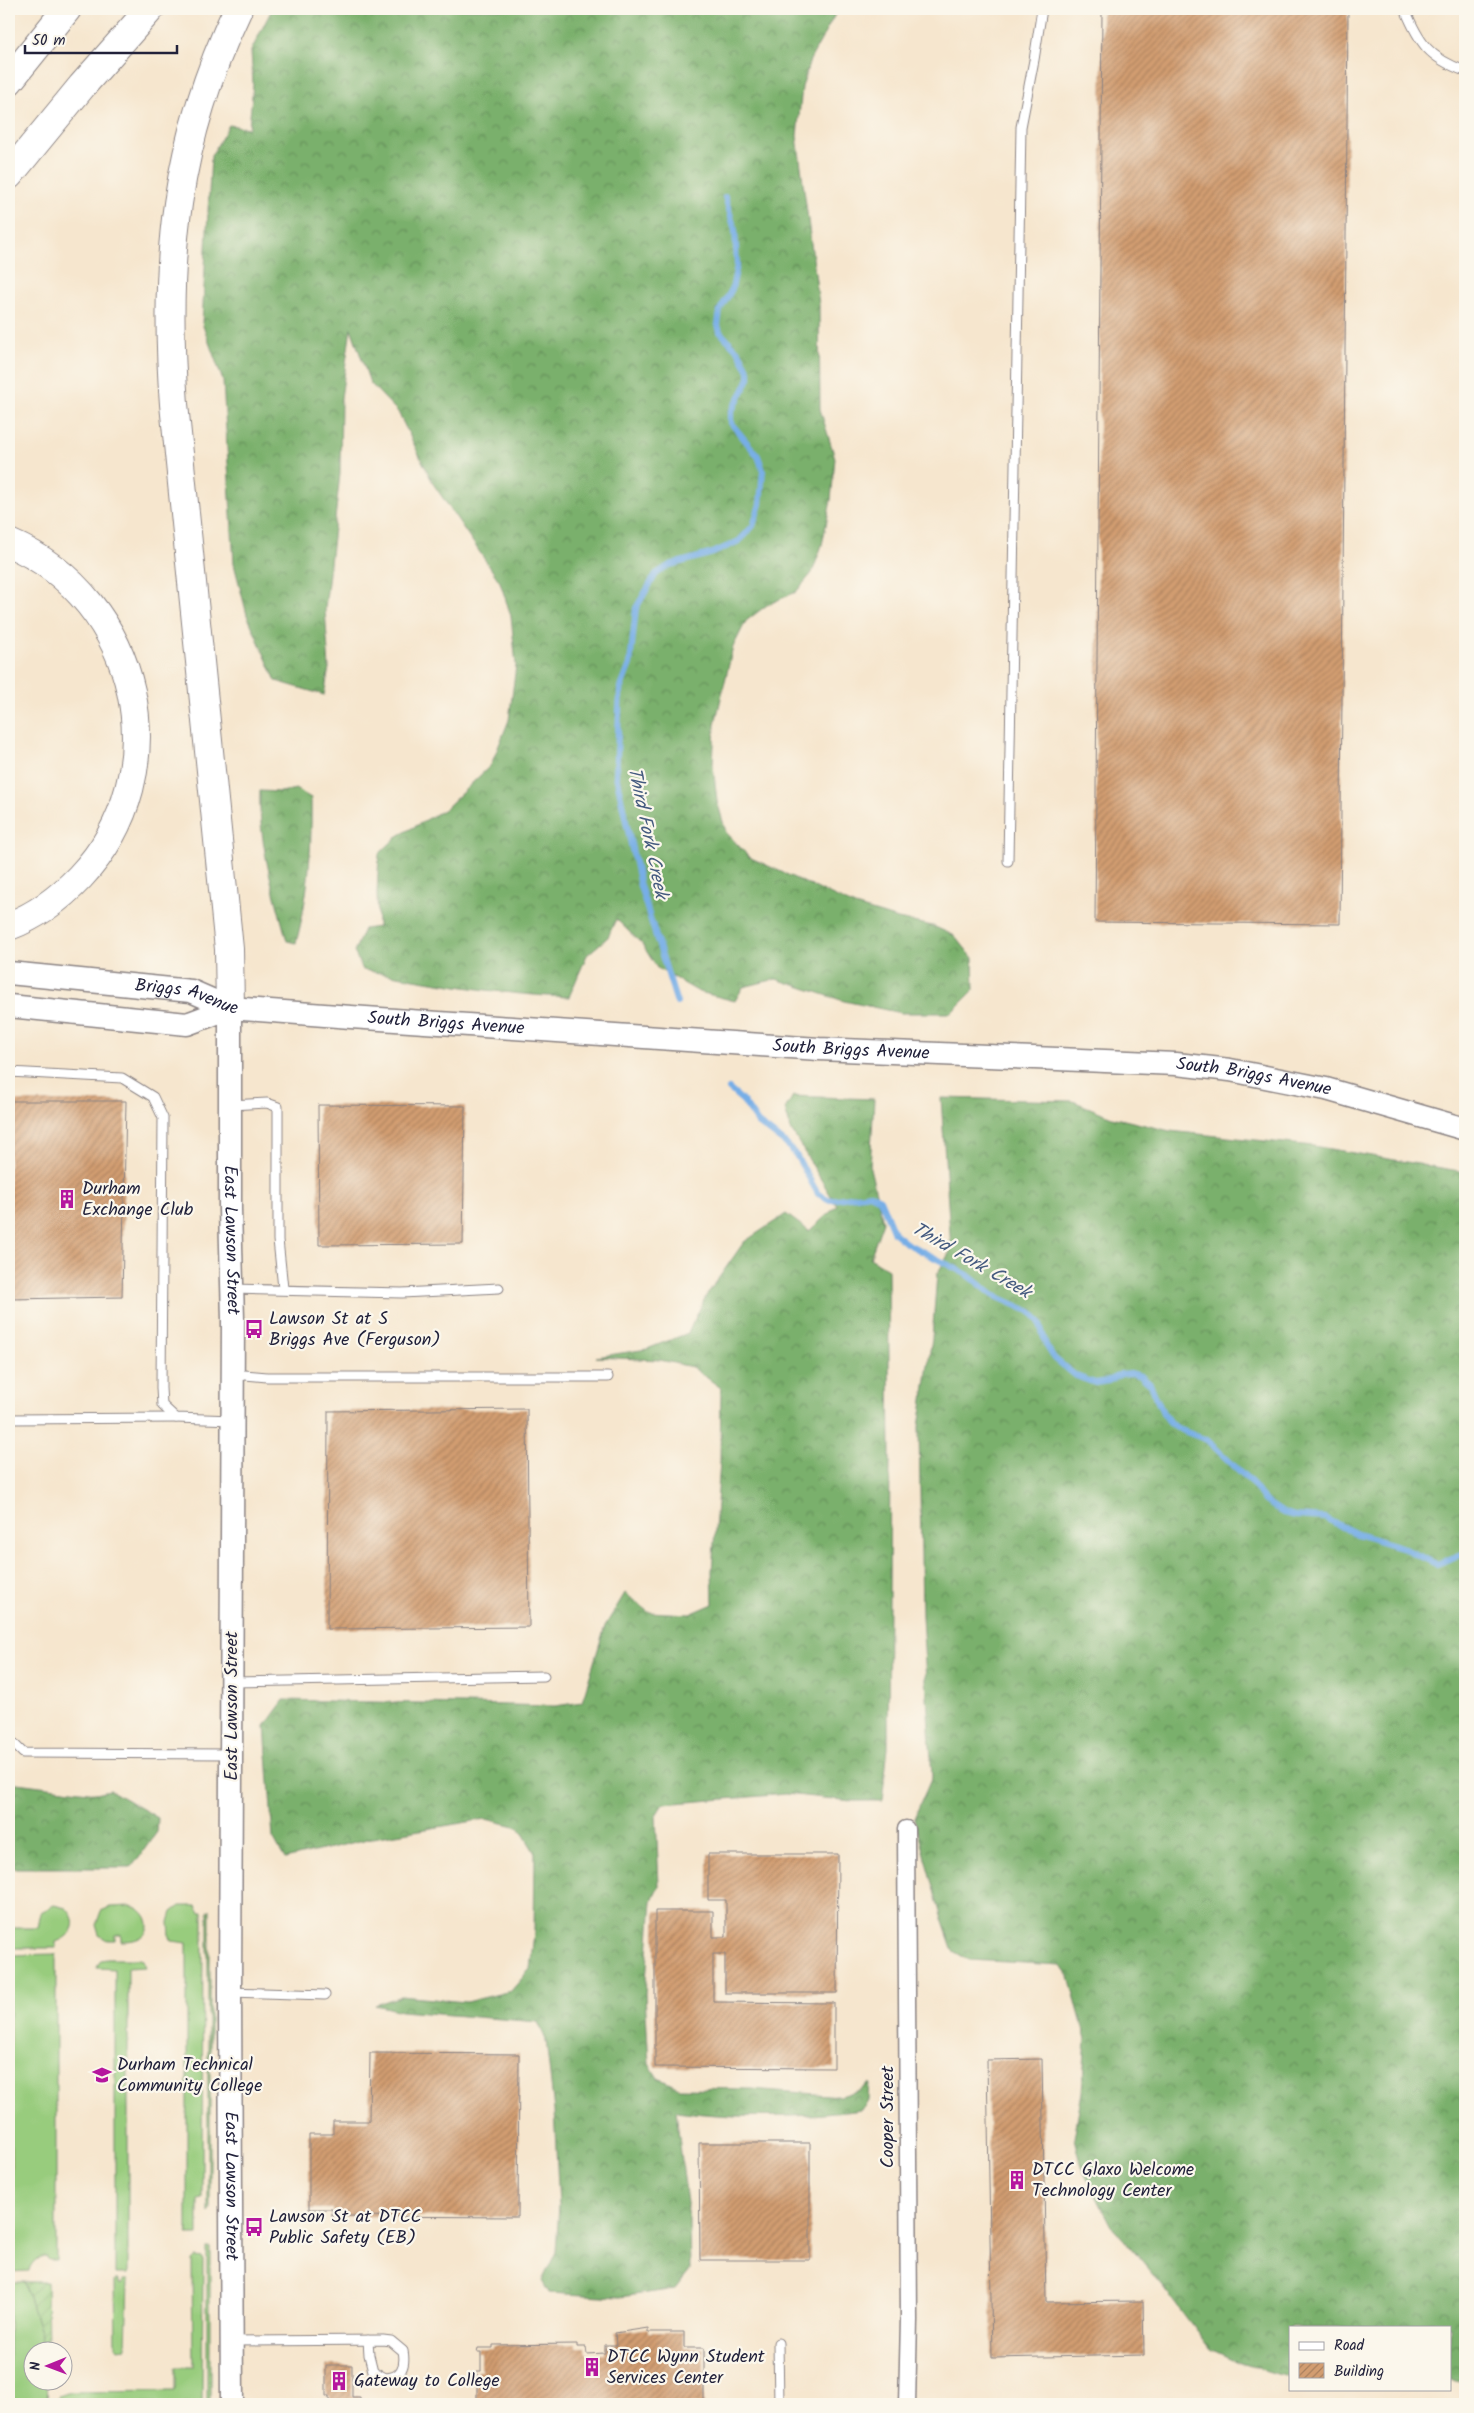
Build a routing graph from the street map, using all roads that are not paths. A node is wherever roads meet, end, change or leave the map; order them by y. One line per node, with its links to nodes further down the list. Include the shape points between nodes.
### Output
1 (59, 9): 7 (highway)
2 (67, 9): 9 (highway)
3 (150, 9): 10 (highway)
4 (238, 9): 16 (highway, via 209,74 197,114 178,196 170,275 174,404 229,949)
5 (1042, 9): 12 (lane, via 1021,127)
6 (1405, 9): 8 (lane, via 1417,37 1434,57)
7 (9, 57)
8 (1465, 71)
9 (9, 82)
10 (9, 175)
11 (9, 543): 13 (highway, via 44,560 99,616 123,664 134,706 137,739 136,763 129,792 115,828 102,850 89,868 55,901)
12 (1008, 862)
13 (9, 926)
14 (9, 973): 16 (street, Briggs Avenue, via 191,992)
15 (9, 1006): 16 (street, Briggs Avenue, via 188,1024)
16 (230, 1008): 18 (street, East Lawson Street); 19 (street, South Briggs Avenue, via 819,1049 1176,1064 1230,1070 1326,1089)
17 (9, 1072): 25 (lane, via 122,1078 153,1097 163,1118 162,1405)
18 (230, 1105): 20 (lane, via 267,1103 278,1107 278,1240); 22 (street, East Lawson Street)
19 (1465, 1129)
20 (283, 1288): 21 (lane, via 402,1292); 22 (lane)
21 (500, 1288)
22 (232, 1289): 23 (street, East Lawson Street)
23 (233, 1374): 24 (lane, via 266,1377); 27 (street, East Lawson Street)
24 (608, 1377)
25 (176, 1418): 26 (lane); 27 (lane)
26 (9, 1419)
27 (233, 1420): 29 (street, East Lawson Street)
28 (544, 1676): 29 (lane)
29 (233, 1682): 32 (street, East Lawson Street)
30 (9, 1739): 31 (lane)
31 (13, 1748): 32 (lane, via 23,1753)
32 (233, 1754): 34 (street, East Lawson Street)
33 (906, 1829): 41 (street, Cooper Street)
34 (230, 1992): 35 (lane); 37 (street, East Lawson Street)
35 (325, 1996)
36 (368, 2340): 36 (lane, via 391,2341 398,2345 404,2359 403,2368 397,2375 385,2378 373,2371); 37 (lane)
37 (232, 2341): 39 (street, East Lawson Street)
38 (778, 2343): 40 (lane)
39 (232, 2404)
40 (779, 2404)
41 (907, 2404)

